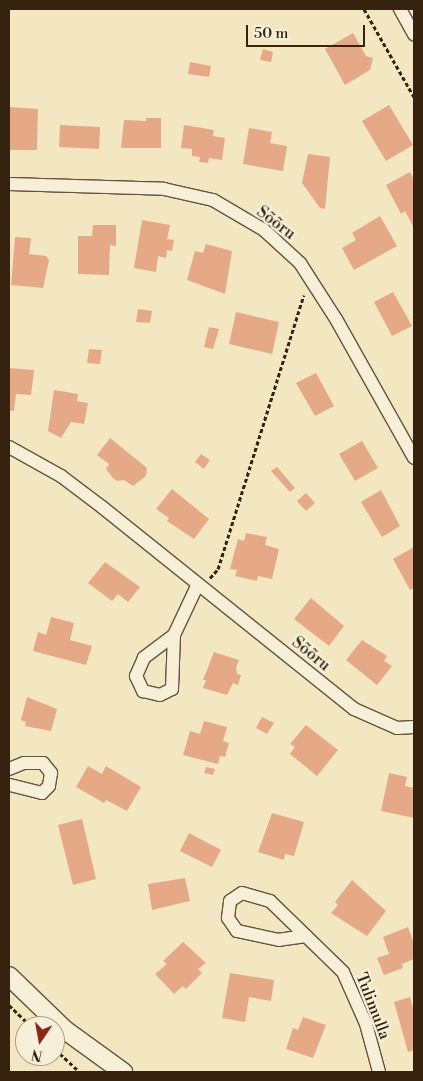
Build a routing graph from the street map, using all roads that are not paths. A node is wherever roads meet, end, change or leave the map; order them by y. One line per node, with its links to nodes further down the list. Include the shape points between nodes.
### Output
1 (400, 9): 2 (street)
2 (413, 28)
3 (9, 184): 5 (street, Sõõru, via 164,189 213,200 264,230 300,263 310,278)
4 (9, 447): 6 (street, Sõõru, via 61,476)
5 (414, 458)
6 (198, 584): 7 (street); 8 (street, Sõõru, via 354,709 397,728)
7 (174, 635): 7 (street, via 172,689 160,695 143,691 136,676 144,658)
8 (414, 727)
9 (9, 769): 10 (street, via 24,763 44,763 51,773 49,786 42,793)
10 (9, 785)
11 (306, 936): 11 (street, Tulimulla, via 270,901 242,893 230,901 228,918 237,931 279,940); 14 (street, Tulimulla, via 343,972 366,1024)
12 (9, 976): 13 (street, via 65,1030)
13 (124, 1072)
14 (380, 1072)

